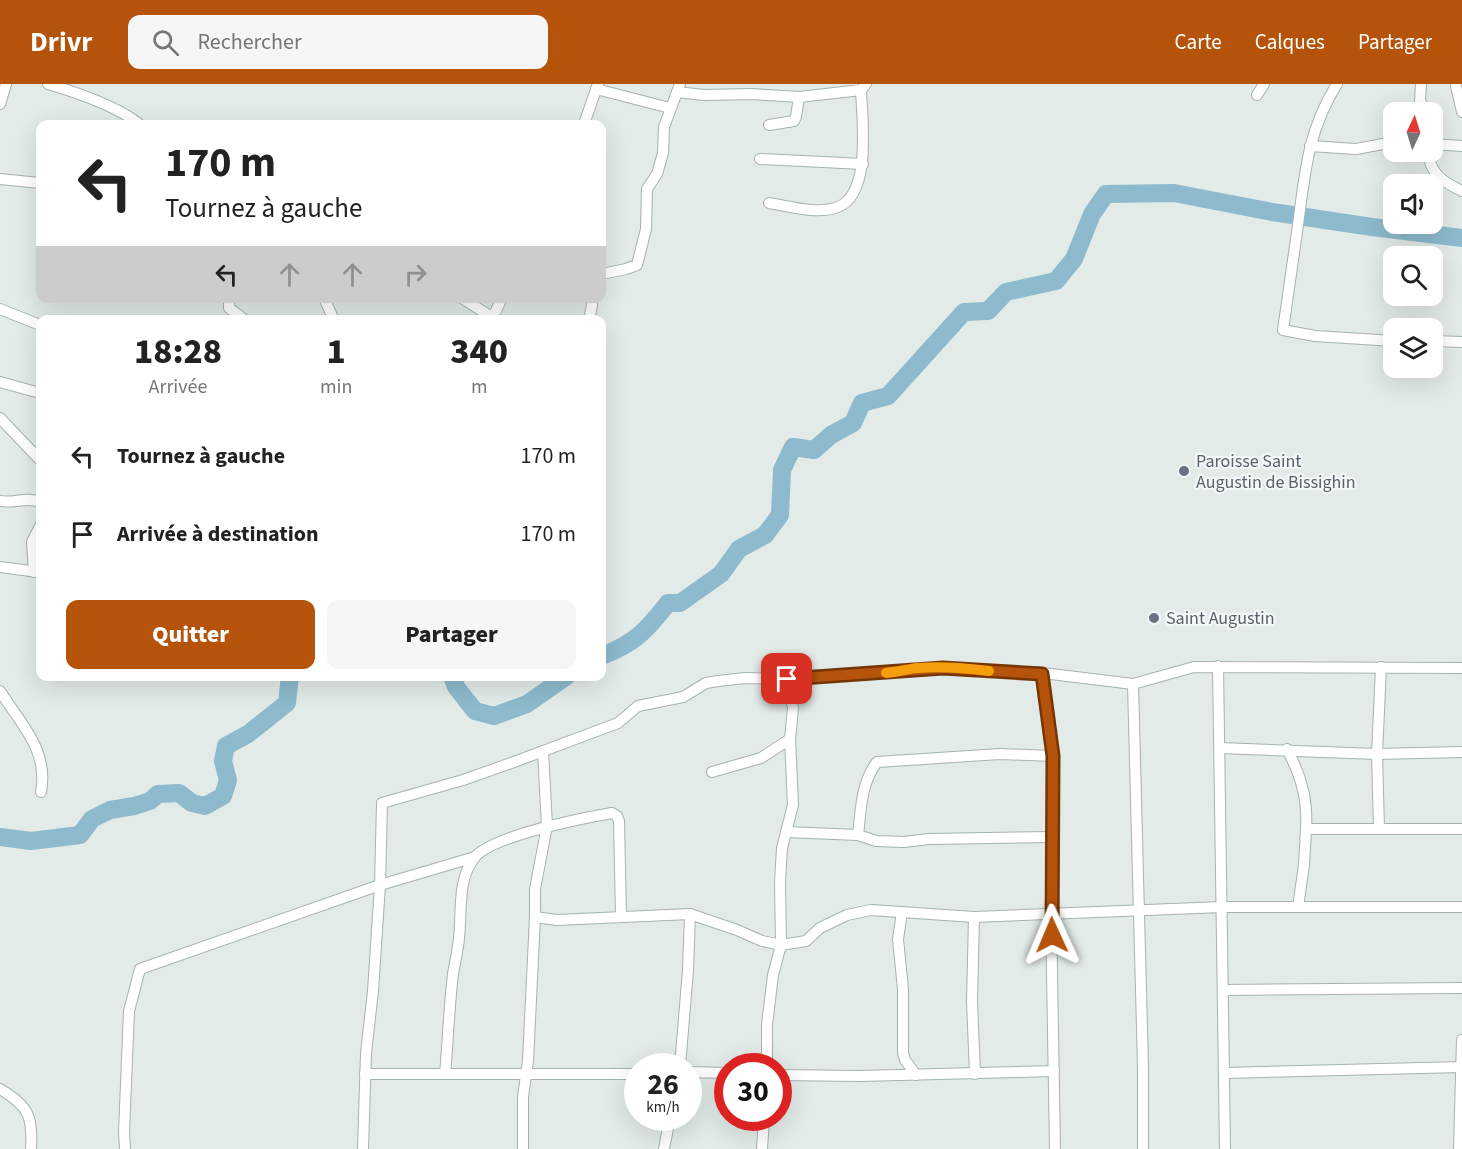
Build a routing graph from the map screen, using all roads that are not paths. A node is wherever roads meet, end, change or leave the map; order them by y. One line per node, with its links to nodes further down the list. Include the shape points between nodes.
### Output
1 (6, 84): 15 (street)
2 (48, 84): 18 (street)
3 (817, 84): 11 (street)
4 (1264, 84): 12 (street)
5 (1336, 84): 23 (street, via 1323,105)
6 (1421, 84): 14 (street)
7 (1455, 86): 17 (street)
8 (597, 87): 16 (street); 19 (street)
9 (863, 87): 11 (street); 27 (street)
10 (679, 88): 13 (street, via 704,95); 16 (street)
11 (830, 94): 13 (street)
12 (1257, 95)
13 (799, 97): 20 (street, via 794,121)
14 (1421, 102)
15 (0, 104)
16 (670, 108): 32 (street, via 664,127 663,153 657,174 647,189 646,230 637,264)
17 (1462, 112)
18 (134, 120)
19 (585, 120)
20 (769, 125)
21 (1383, 144): 23 (street, via 1356,149)
22 (1443, 145): 24 (street)
23 (1310, 146): 39 (street, via 1283,330)
24 (1462, 146)
25 (760, 159): 27 (street)
26 (1429, 162): 30 (street, via 1436,176)
27 (863, 164): 31 (street, via 851,197 838,207 820,210)
28 (0, 179): 29 (street)
29 (36, 183)
30 (1462, 191)
31 (769, 203)
32 (606, 273)
33 (229, 303): 36 (street)
34 (470, 303): 37 (street)
35 (0, 309): 38 (street)
36 (238, 315)
37 (489, 315)
38 (36, 323)
39 (1383, 340)
40 (1443, 341): 41 (street)
41 (1462, 342)
42 (0, 382): 43 (street)
43 (36, 392)
44 (0, 418): 45 (street)
45 (36, 456)
46 (0, 501): 47 (street)
47 (36, 501)
48 (36, 534): 49 (street, via 32,542)
49 (36, 566)
50 (0, 567): 51 (street)
51 (36, 572)
52 (1218, 666): 53 (street); 57 (street, via 1194,667); 60 (street)
53 (1381, 667): 54 (street); 64 (street)
54 (1462, 668)
55 (1042, 674): 56 (street, via 943,668); 57 (street); 65 (street)
56 (787, 679): 59 (street, via 793,708); 62 (street, via 745,678 706,684 683,697 638,706 618,723)
57 (1133, 684): 80 (street)
58 (0, 691): 67 (street, via 39,751)
59 (790, 739): 66 (street, via 761,758); 72 (street, via 793,805)
60 (1220, 747): 61 (street); 77 (street)
61 (1287, 749): 64 (street); 69 (street, via 1300,773)
62 (543, 751): 68 (street); 76 (street, via 463,780 382,803)
63 (1462, 752): 64 (street)
64 (1377, 754): 70 (street)
65 (1053, 756): 73 (street, via 1000,754 878,762 862,793); 74 (street)
66 (712, 772)
67 (41, 792)
68 (547, 826): 75 (street); 84 (street, via 612,813 617,816); 85 (street, via 535,889)
69 (1306, 829): 70 (street); 78 (street)
70 (1379, 829): 71 (street)
71 (1462, 829)
72 (786, 832): 73 (street); 87 (street, via 780,882)
73 (858, 835): 74 (street, via 876,841 904,842)
74 (1053, 837): 83 (street)
75 (475, 857): 76 (street); 97 (street, via 462,889)
76 (380, 885): 96 (street); 107 (street, via 140,969 129,1011)
77 (1222, 907): 78 (street); 80 (street); 89 (street)
78 (1298, 907): 79 (street)
79 (1462, 907)
80 (1139, 911): 83 (street); 113 (street)
81 (902, 912): 86 (street); 87 (street, via 871,910 847,915 806,940); 102 (street, via 898,939 903,1053)
82 (690, 914): 84 (street); 87 (street); 91 (street)
83 (1051, 914): 86 (street); 94 (street)
84 (621, 916): 85 (street, via 557,920)
85 (535, 917): 101 (street)
86 (974, 917): 100 (street)
87 (781, 945): 92 (street, via 773,975)
88 (1462, 988): 89 (street)
89 (1223, 990): 95 (street)
90 (1462, 1040): 93 (street)
91 (681, 1053)
92 (767, 1053)
93 (1462, 1067): 95 (street); 115 (street)
94 (1054, 1071): 100 (street); 112 (street)
95 (1225, 1073): 114 (street)
96 (365, 1074): 97 (street); 108 (street)
97 (445, 1074): 101 (street)
98 (624, 1074): 101 (street)
99 (792, 1074): 102 (street)
100 (975, 1074): 102 (street)
101 (526, 1075): 109 (street)
102 (916, 1075)
103 (0, 1089): 106 (street, via 23,1106 31,1118)
104 (667, 1131): 110 (street)
105 (763, 1131): 111 (street)
106 (31, 1149)
107 (125, 1149)
108 (363, 1149)
109 (523, 1149)
110 (664, 1149)
111 (762, 1149)
112 (1055, 1149)
113 (1143, 1149)
114 (1225, 1149)
115 (1459, 1149)

